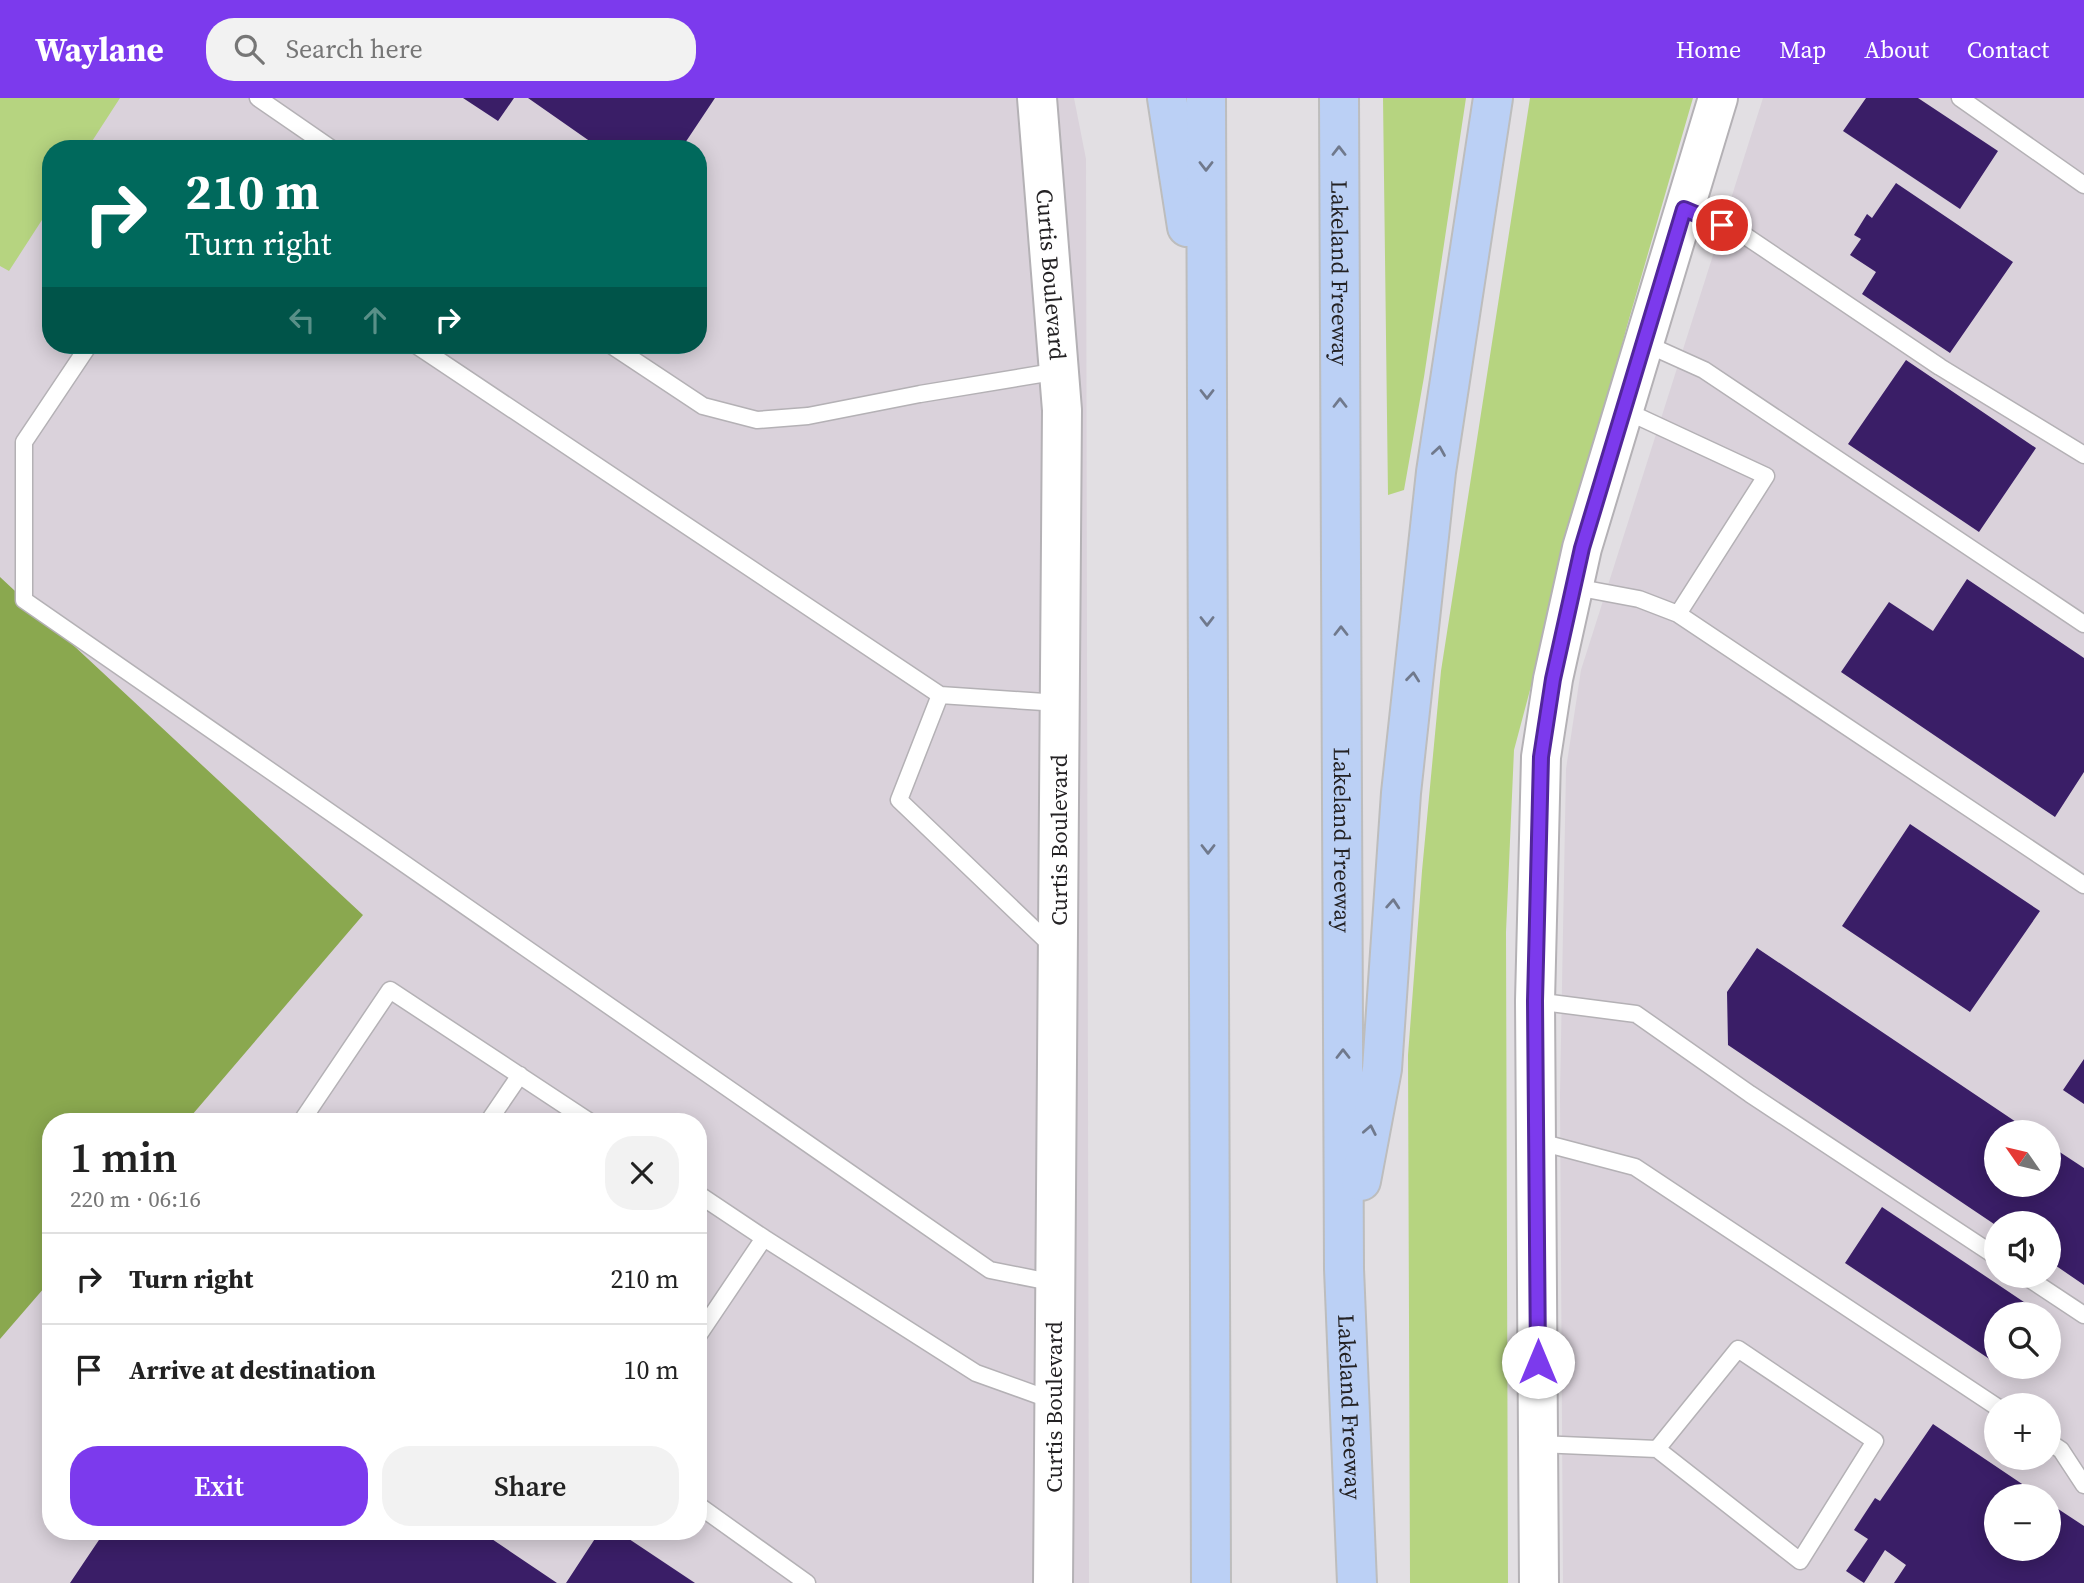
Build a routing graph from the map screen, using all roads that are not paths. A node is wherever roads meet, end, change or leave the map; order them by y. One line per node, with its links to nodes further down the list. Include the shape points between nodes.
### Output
1 (258, 98): 9 (lane)
2 (1037, 98): 17 (street, Curtis Boulevard)
3 (1167, 98): 16 (highway)
4 (1206, 98): 16 (highway, one-way to 16)
5 (1339, 98): 36 (highway, Lakeland Freeway, one-way to 5)
6 (1493, 98): 36 (highway, one-way to 6, via 1382,1069 1401,793 1435,486)
7 (1718, 98): 11 (street)
8 (1960, 98): 10 (lane)
9 (319, 140)
10 (2084, 185)
11 (1684, 209): 12 (street); 19 (lane, via 1741,233 1940,367)
12 (1644, 343): 18 (street); 22 (lane, via 1703,370)
13 (83, 354): 37 (lane, via 24,442 24,600 990,1270)
14 (429, 354): 23 (lane)
15 (625, 354): 17 (lane, via 703,406 757,420 808,416)
16 (1206, 356): 50 (highway, one-way to 50)
17 (1059, 371): 24 (street, Curtis Boulevard)
18 (1624, 410): 20 (street, via 1582,548); 21 (lane, via 1766,476)
19 (2084, 455)
20 (1575, 587): 21 (lane, via 1639,599); 27 (street, via 1553,679 1541,757)
21 (1678, 614): 25 (lane)
22 (2084, 624)
23 (940, 695): 24 (lane); 26 (lane, via 899,800)
24 (1060, 703): 26 (street, Curtis Boulevard)
25 (2084, 885)
26 (1058, 953): 37 (street, Curtis Boulevard)
27 (1535, 1001): 32 (street); 35 (lane, via 1636,1014)
28 (520, 1075): 29 (lane, via 390,990); 30 (lane); 31 (lane)
29 (308, 1113)
30 (494, 1113)
31 (577, 1113)
32 (1536, 1141): 41 (lane, via 1635,1167); 43 (street)
33 (707, 1201): 34 (lane)
34 (764, 1238): 40 (lane); 42 (lane, via 976,1373)
35 (1984, 1248)
36 (1344, 1269): 51 (highway, Lakeland Freeway)
37 (1055, 1283): 42 (street, Curtis Boulevard)
38 (2043, 1288): 39 (lane)
39 (2084, 1315)
40 (707, 1323)
41 (1984, 1398)
42 (1054, 1401): 49 (street, Curtis Boulevard)
43 (1538, 1444): 44 (lane); 52 (street)
44 (1657, 1448): 44 (lane, via 1738,1349 1875,1441 1800,1562)
45 (2061, 1450): 46 (lane)
46 (2084, 1485)
47 (707, 1511): 48 (lane)
48 (807, 1583)
49 (1053, 1583)
50 (1211, 1583)
51 (1357, 1583)
52 (1539, 1583)

